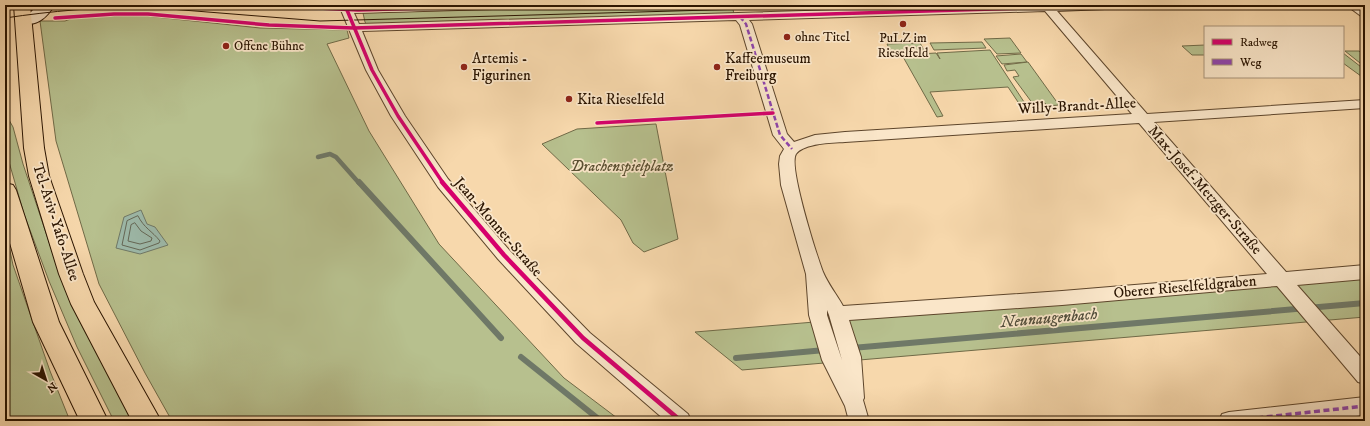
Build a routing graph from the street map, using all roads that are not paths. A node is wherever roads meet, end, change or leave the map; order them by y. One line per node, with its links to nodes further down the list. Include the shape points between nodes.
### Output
1 (22, 5): 11 (main road, Tel-Aviv-Yafo-Allee)
2 (47, 5): 11 (main road, via 31,20)
3 (528, 5): 6 (street)
4 (1129, 5): 7 (street)
5 (1352, 5): 8 (street)
6 (476, 6): 10 (street, Jean-Monnet-Straße, via 347,10)
7 (1046, 6): 9 (street); 13 (street, Max-Josef-Metzger-Straße)
8 (1365, 14)
9 (740, 17): 10 (street); 14 (street, via 746,24 780,135)
10 (354, 28): 25 (street, Jean-Monnet-Straße, via 372,70 398,116 443,183 504,255 583,338)
11 (25, 38): 24 (main road, Tel-Aviv-Yafo-Allee, via 34,148 39,176 83,304)
12 (1365, 104): 13 (street, Willy-Brandt-Allee)
13 (1143, 119): 14 (street, Willy-Brandt-Allee, via 824,139); 18 (street, Max-Josef-Metzger-Straße)
14 (792, 149): 17 (street, via 787,156 786,164 789,185)
15 (5, 190): 23 (main road, via 46,322)
16 (1365, 272): 18 (street, Oberer Rieselfeldgraben)
17 (815, 274): 19 (street); 22 (street, via 818,315 832,360)
18 (1281, 278): 19 (street, Oberer Rieselfeldgraben, via 1062,298); 20 (street, Max-Josef-Metzger-Straße)
19 (841, 323): 22 (street, via 851,357)
20 (1365, 376)
21 (1365, 406): 26 (street)
22 (857, 413)
23 (94, 421)
24 (147, 421)
25 (681, 421)
26 (1228, 421)

